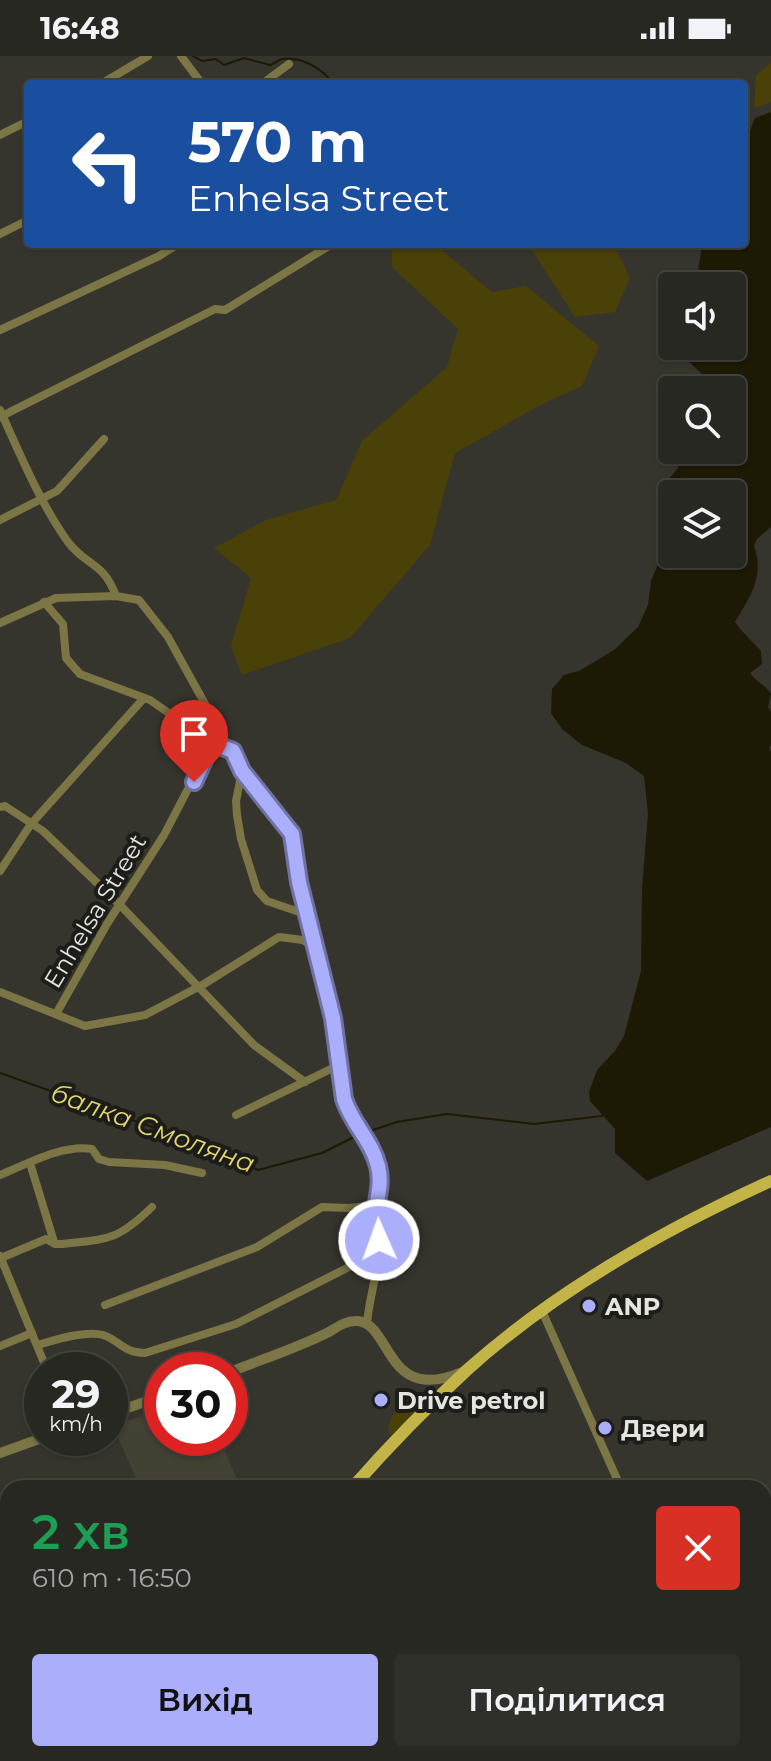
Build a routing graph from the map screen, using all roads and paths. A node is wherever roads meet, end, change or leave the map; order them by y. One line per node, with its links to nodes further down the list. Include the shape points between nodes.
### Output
1 (148, 56): 4 (street)
2 (181, 56): 5 (street)
3 (289, 64): 6 (street)
4 (108, 80)
5 (199, 80)
6 (267, 80)
7 (24, 123): 8 (street)
8 (0, 135)
9 (24, 222): 10 (street)
10 (0, 234)
11 (172, 248): 13 (street)
12 (326, 248): 14 (street, via 225,310 215,309)
13 (0, 330)
14 (1, 414): 16 (street)
15 (104, 439): 16 (street, via 57,491)
16 (43, 499): 17 (street); 18 (street, via 70,544 104,571)
17 (0, 520)
18 (116, 596): 19 (street); 23 (street, via 139,600 168,637)
19 (44, 602): 20 (street); 21 (street, via 63,624 66,658 80,674)
20 (0, 623)
21 (144, 698): 22 (street); 26 (street)
22 (212, 743): 23 (street); 28 (street, Enhelsa Street)
23 (233, 751): 24 (street)
24 (242, 771): 29 (street, via 292,834); 29 (street, via 237,815 257,890 267,901)
25 (0, 807): 26 (street)
26 (31, 824): 27 (street); 28 (street)
27 (0, 871)
28 (120, 905): 31 (street); 33 (street, Enhelsa Street)
29 (308, 915): 30 (street)
30 (317, 950): 31 (street, via 303,940 279,937); 34 (street)
31 (199, 987): 33 (street, via 145,1015 85,1026); 35 (street, via 254,1045)
32 (0, 992): 33 (street)
33 (56, 1014)
34 (339, 1065): 35 (street); 41 (street, via 344,1099 378,1167)
35 (305, 1082): 36 (street)
36 (236, 1115)
37 (30, 1163): 38 (street, via 87,1147 109,1162); 39 (street); 43 (street)
38 (202, 1173)
39 (0, 1175)
40 (771, 1181): 47 (main road, via 663,1234)
41 (377, 1205): 45 (street); 46 (street, via 322,1207 257,1247)
42 (152, 1207): 43 (street, via 111,1238)
43 (55, 1244): 44 (street, via 46,1239)
44 (1, 1257): 49 (street)
45 (377, 1265): 48 (street); 50 (street, via 353,1265 251,1318 145,1353 130,1352 102,1335)
46 (105, 1305)
47 (542, 1311): 54 (main road); 58 (street)
48 (367, 1325): 53 (street, via 344,1323); 54 (street, via 410,1374 443,1380)
49 (32, 1333): 50 (street); 51 (street)
50 (38, 1345): 52 (street)
51 (0, 1346)
52 (41, 1352)
53 (248, 1365)
54 (468, 1370): 57 (main road)
55 (24, 1444): 56 (street)
56 (0, 1453)
57 (360, 1480)
58 (618, 1480)

